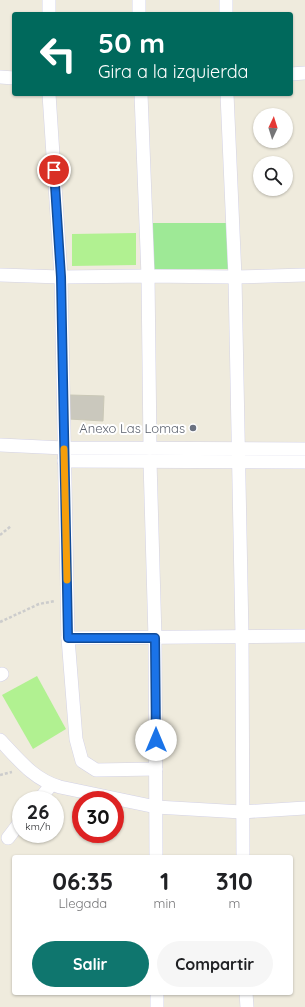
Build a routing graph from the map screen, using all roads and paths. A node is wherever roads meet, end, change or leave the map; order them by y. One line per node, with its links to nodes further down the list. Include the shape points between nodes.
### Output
1 (49, 0): 4 (street)
2 (139, 0): 5 (street)
3 (226, 0): 6 (street)
4 (49, 12)
5 (139, 12)
6 (226, 12)
7 (293, 74): 8 (street)
8 (305, 74)
9 (0, 77): 10 (street)
10 (12, 78)
11 (49, 96): 17 (street)
12 (140, 96): 15 (street)
13 (227, 96): 18 (street)
14 (0, 275): 17 (street)
15 (148, 276): 17 (street); 18 (street); 23 (street)
16 (305, 276): 18 (street)
17 (61, 277): 21 (street)
18 (235, 277): 20 (street)
19 (0, 445): 21 (street)
20 (237, 447): 22 (street); 23 (street); 25 (street)
21 (64, 448): 23 (street); 24 (street)
22 (305, 448)
23 (150, 454): 24 (street); 25 (street); 34 (street)
24 (64, 461): 29 (street)
25 (238, 461): 26 (street); 31 (street)
26 (305, 462)
27 (11, 526): 28 (path)
28 (0, 536)
29 (67, 599): 30 (path, via 39,604); 33 (street)
30 (0, 622)
31 (242, 636): 32 (street); 34 (street); 41 (street)
32 (305, 636)
33 (68, 638): 34 (street); 36 (street, via 76,739 82,761 96,770)
34 (155, 638): 36 (street)
35 (0, 740): 37 (street, via 26,768)
36 (156, 769): 39 (street)
37 (51, 785): 38 (street); 39 (street)
38 (46, 791)
39 (156, 807): 41 (street); 44 (street)
40 (305, 808): 41 (street)
41 (242, 812): 45 (street)
42 (12, 833): 43 (street)
43 (8, 838)
44 (156, 855)
45 (243, 855)
46 (156, 995): 48 (street)
47 (246, 995): 49 (street)
48 (157, 1007)
49 (247, 1007)

